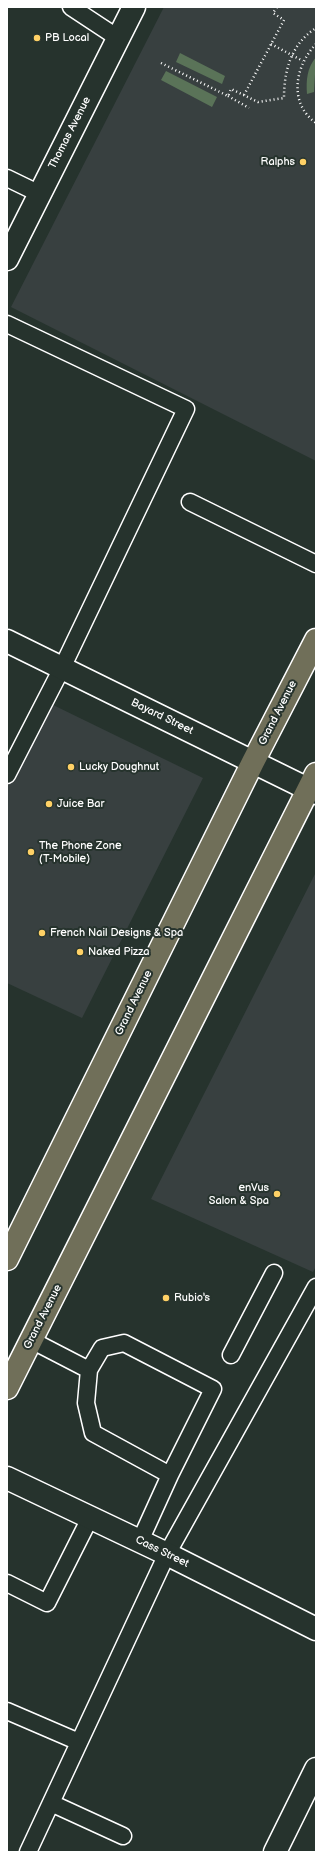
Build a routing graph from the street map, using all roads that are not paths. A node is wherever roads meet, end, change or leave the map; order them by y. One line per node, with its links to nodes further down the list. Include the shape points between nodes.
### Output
1 (71, 7): 3 (lane)
2 (134, 7): 3 (street, Thomas Avenue)
3 (118, 38): 5 (street, Thomas Avenue)
4 (7, 178): 5 (lane)
5 (40, 194): 6 (street, Thomas Avenue)
6 (7, 260)
7 (7, 324): 12 (lane, via 186,409)
8 (190, 502): 9 (lane)
9 (316, 564)
10 (316, 640): 13 (main road, Grand Avenue)
11 (7, 641): 12 (street, Bayard Street)
12 (62, 668): 13 (street, Bayard Street); 14 (lane)
13 (253, 762): 15 (street, Bayard Street); 16 (main road, Grand Avenue)
14 (7, 775)
15 (313, 786): 19 (main road, Grand Avenue)
16 (7, 1259)
17 (274, 1273): 20 (lane)
18 (316, 1287): 27 (lane)
19 (31, 1340): 21 (lane); 22 (main road, Grand Avenue)
20 (232, 1355)
21 (89, 1370): 23 (lane, via 86,1403 93,1433); 23 (lane, via 102,1348 124,1343 213,1389)
22 (7, 1388)
23 (170, 1475): 26 (lane)
24 (7, 1478): 25 (street, Cass Street)
25 (90, 1518): 26 (street, Cass Street); 28 (lane, via 47,1603)
26 (140, 1541): 27 (street, Cass Street)
27 (166, 1554): 29 (street, Cass Street); 31 (lane)
28 (7, 1583)
29 (316, 1629)
30 (7, 1711): 31 (lane)
31 (79, 1742): 33 (lane)
32 (316, 1769): 36 (street)
33 (51, 1803): 34 (lane); 35 (lane)
34 (123, 1836)
35 (28, 1852)
36 (275, 1852)

